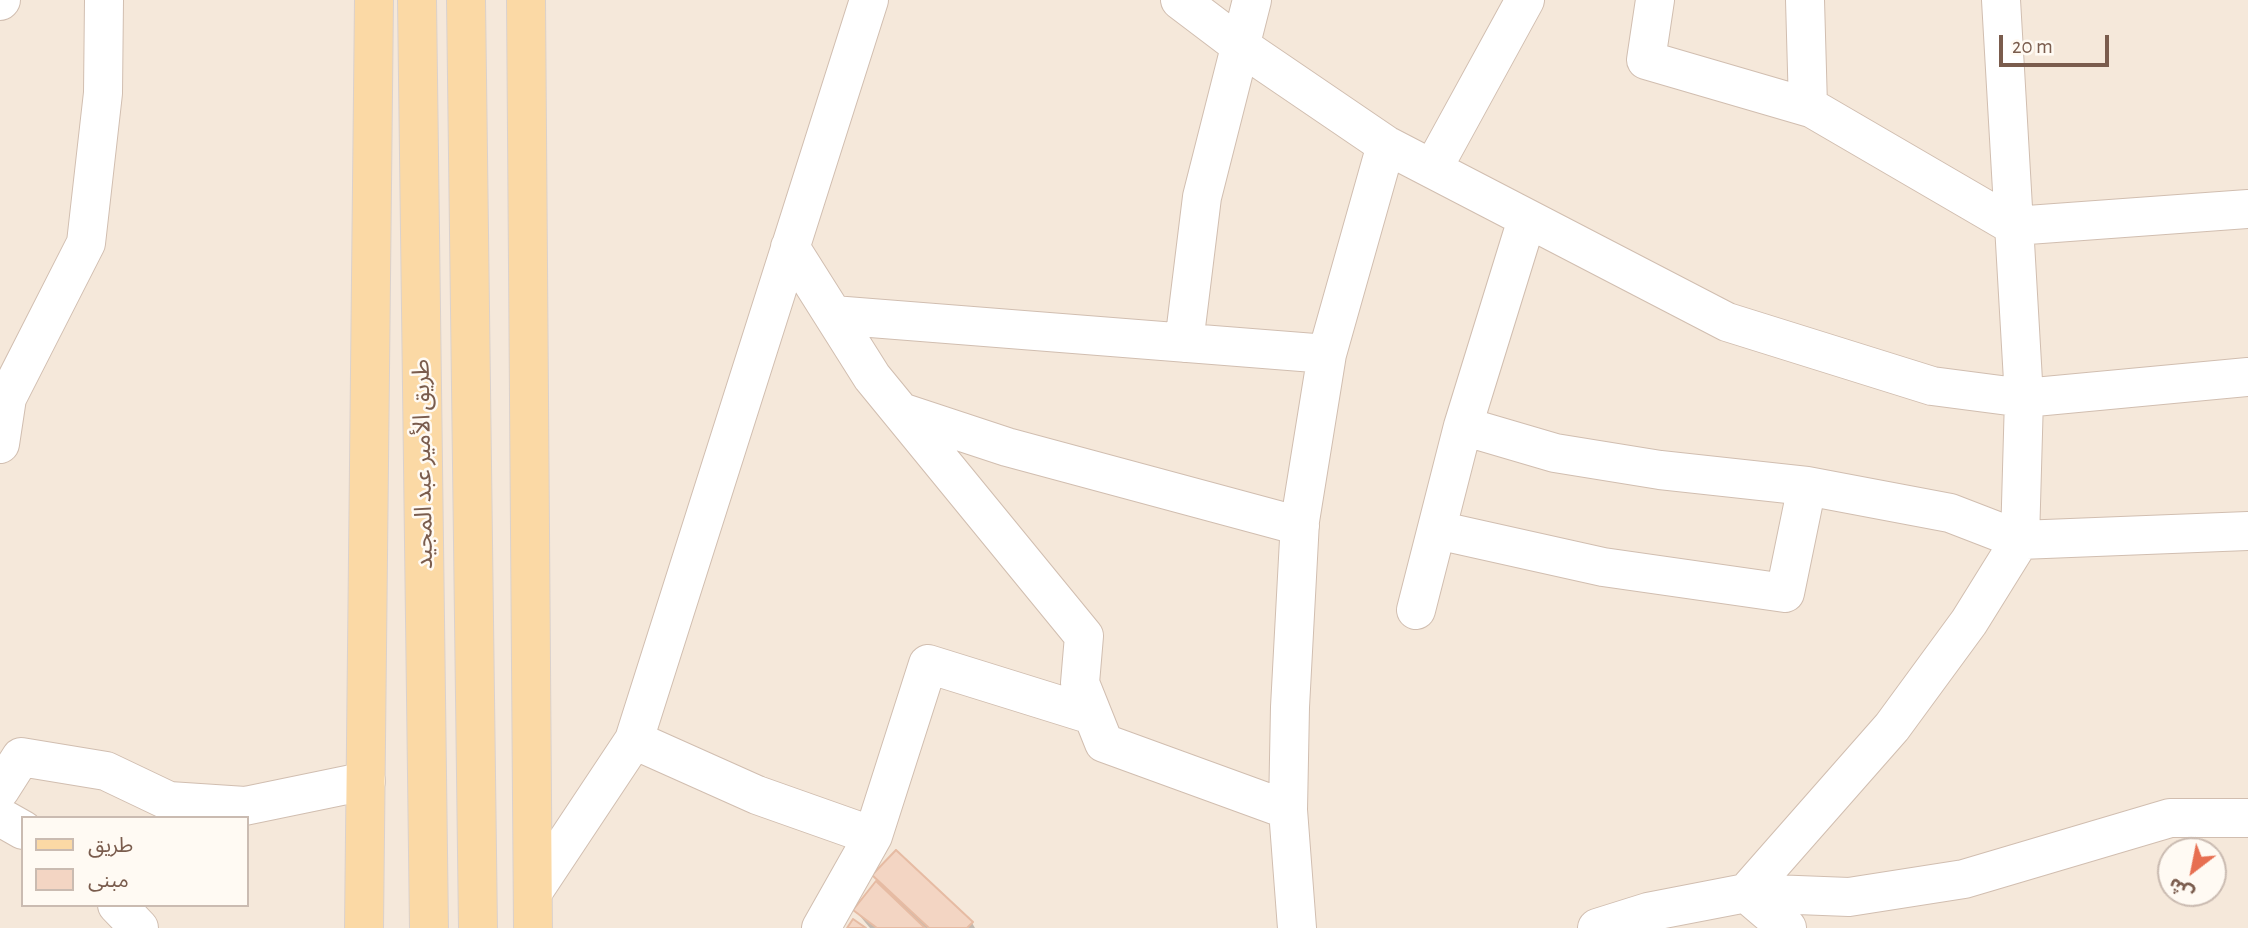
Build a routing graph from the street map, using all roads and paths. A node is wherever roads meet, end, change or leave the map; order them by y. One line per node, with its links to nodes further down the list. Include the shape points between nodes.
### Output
1 (104, 0): 25 (street, via 103,93 86,243)
2 (373, 0): 38 (main road)
3 (417, 0): 50 (main road, طريق الأمير عبد المجيد)
4 (466, 0): 51 (main road)
5 (526, 0): 47 (main road)
6 (869, 0): 20 (street)
7 (1180, 0): 13 (street)
8 (1252, 0): 13 (street)
9 (1525, 0): 16 (street)
10 (1655, 0): 14 (street, via 1646,60)
11 (1805, 0): 14 (street, via 1808,106)
12 (2001, 0): 19 (street)
13 (1242, 47): 15 (street); 22 (street, via 1202,197)
14 (1814, 109): 19 (street)
15 (1386, 145): 16 (street); 23 (street)
16 (1433, 168): 18 (street)
17 (2248, 209): 19 (street)
18 (1527, 219): 26 (street, via 1727,322 1932,386); 28 (street)
19 (2014, 226): 26 (street)
20 (790, 247): 21 (street); 37 (street)
21 (833, 315): 22 (street); 27 (street, via 872,377)
22 (1184, 342): 23 (street)
23 (1327, 354): 31 (street)
24 (2248, 377): 26 (street)
25 (4, 395): 29 (street)
26 (2024, 398): 34 (street)
27 (901, 412): 31 (street, via 1007,447); 36 (street, via 1084,636 1080,683)
28 (1464, 426): 30 (street, via 1555,453); 32 (street)
29 (0, 444)
30 (1807, 486): 32 (street, via 1785,593 1603,567); 34 (street, via 1951,513)
31 (1300, 526): 40 (street)
32 (1437, 530): 35 (street)
33 (2248, 531): 34 (street)
34 (2020, 540): 45 (street, via 1969,621 1892,727)
35 (1416, 610)
36 (1092, 715): 40 (street, via 1104,743); 44 (street, via 928,664)
37 (634, 740): 44 (street, via 757,795); 47 (street)
38 (366, 781): 39 (street, via 245,806 182,802 169,801 106,771 21,757); 49 (main road)
39 (0, 790)
40 (1289, 810): 53 (street)
41 (0, 817): 43 (street)
42 (2248, 818): 45 (street, via 2170,818 1964,879 1849,897)
43 (21, 829)
44 (873, 836): 52 (street)
45 (1746, 893): 54 (street, via 1648,912); 55 (street)
46 (119, 907): 48 (street)
47 (533, 910)
48 (139, 928)
49 (364, 928)
50 (429, 928)
51 (478, 928)
52 (821, 928)
53 (1297, 928)
54 (1597, 928)
55 (1787, 928)

